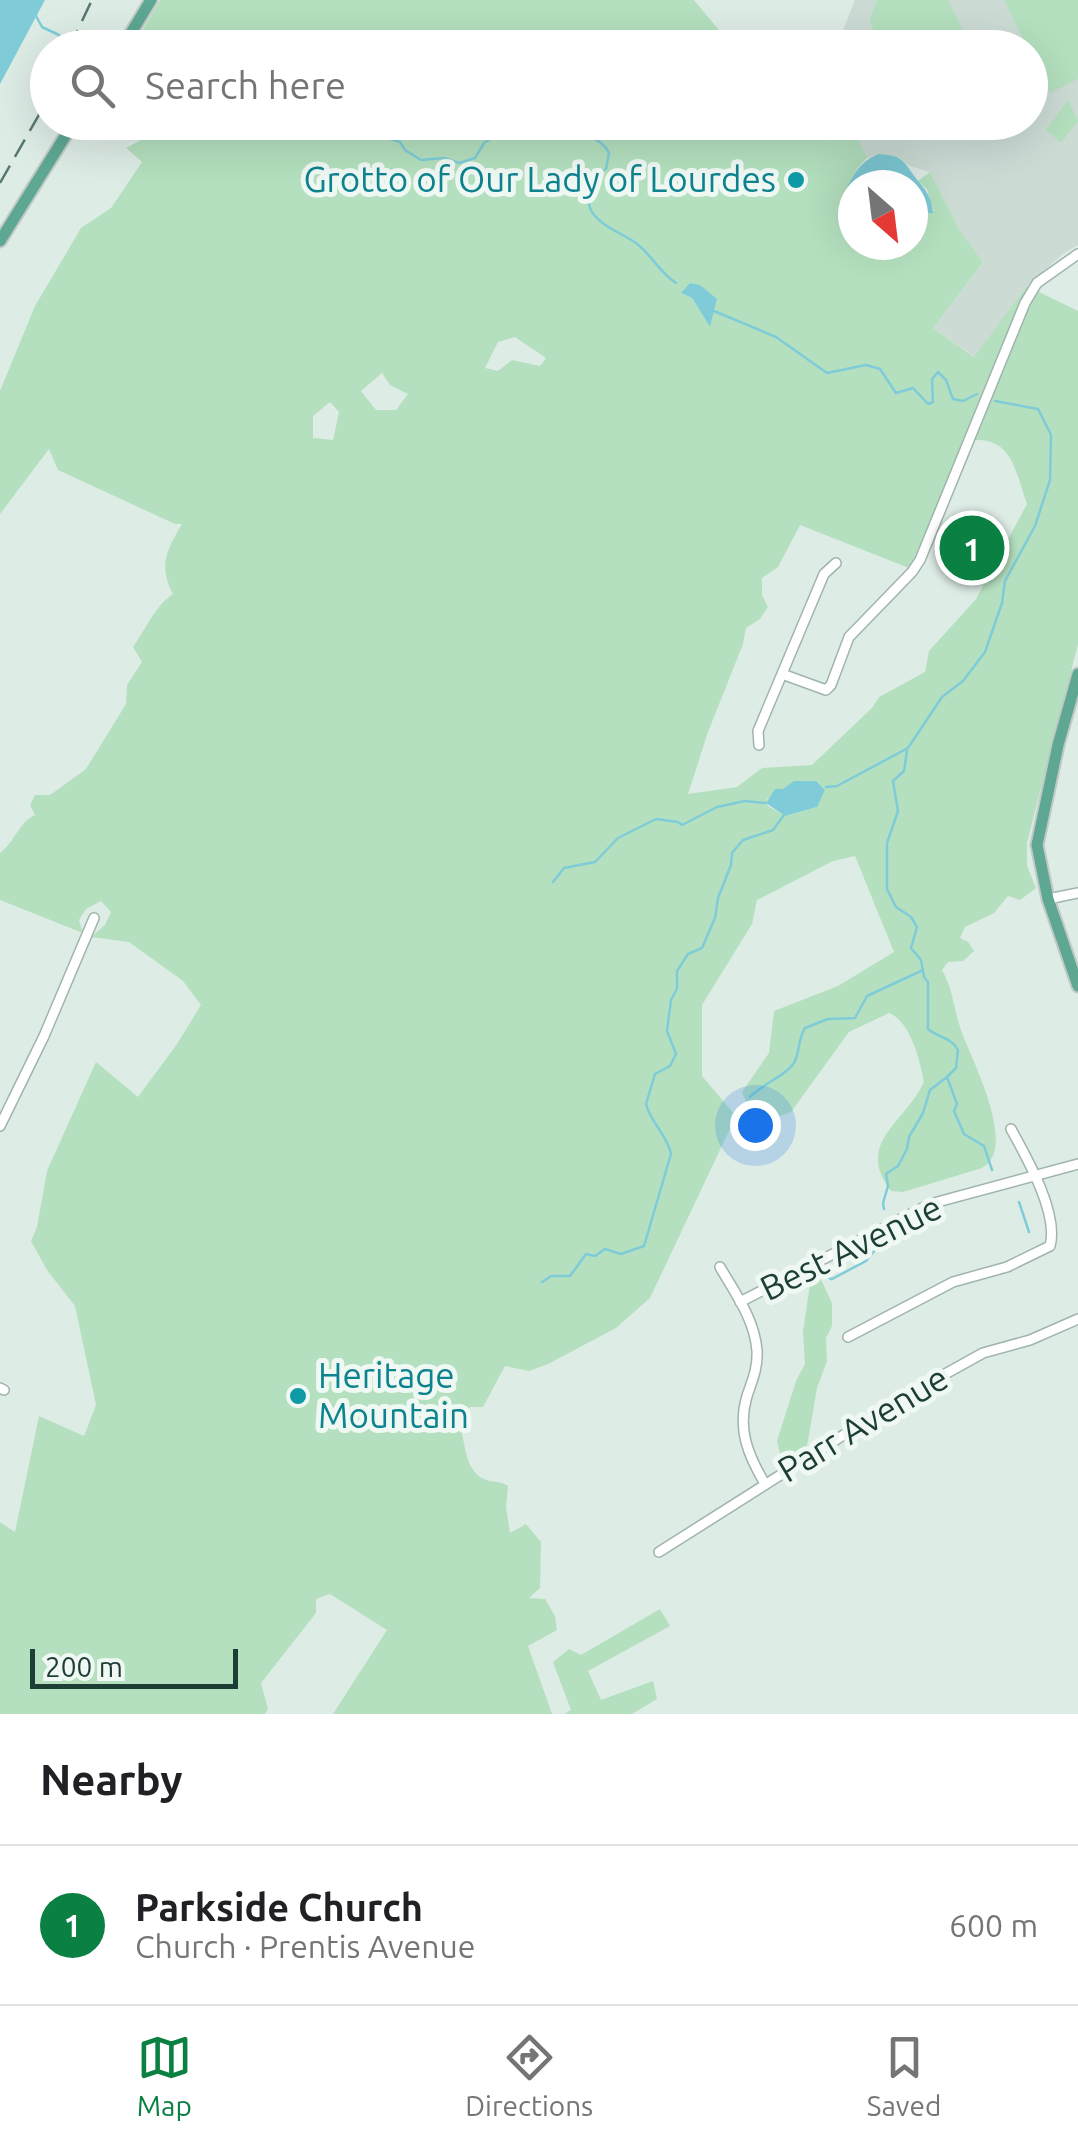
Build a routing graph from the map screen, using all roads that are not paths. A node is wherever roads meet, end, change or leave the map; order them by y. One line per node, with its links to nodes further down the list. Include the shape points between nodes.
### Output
1 (151, 0): 2 (main road)
2 (133, 30)
3 (63, 140): 4 (main road)
4 (0, 241)
5 (1078, 254): 7 (street, via 1037,283 1025,303 912,572 849,637 826,690)
6 (836, 563): 7 (street, via 824,574)
7 (782, 674): 9 (street, via 758,731)
8 (1078, 674): 11 (main road, via 1038,832)
9 (759, 745)
10 (1078, 892): 11 (street)
11 (1048, 899): 13 (main road)
12 (94, 918): 14 (street)
13 (1078, 986)
14 (0, 1126)
15 (1012, 1129): 17 (street)
16 (1078, 1164): 17 (street, Best Avenue)
17 (1037, 1175): 19 (street, Best Avenue, via 920,1208); 21 (street, via 1052,1235 1047,1249 954,1282)
18 (720, 1267): 19 (street)
19 (740, 1302): 22 (street, via 758,1354 744,1405 744,1440)
20 (1078, 1319): 22 (street, Parr Avenue, via 983,1353)
21 (848, 1336)
22 (765, 1484): 23 (street, Parr Avenue)
23 (659, 1552)

